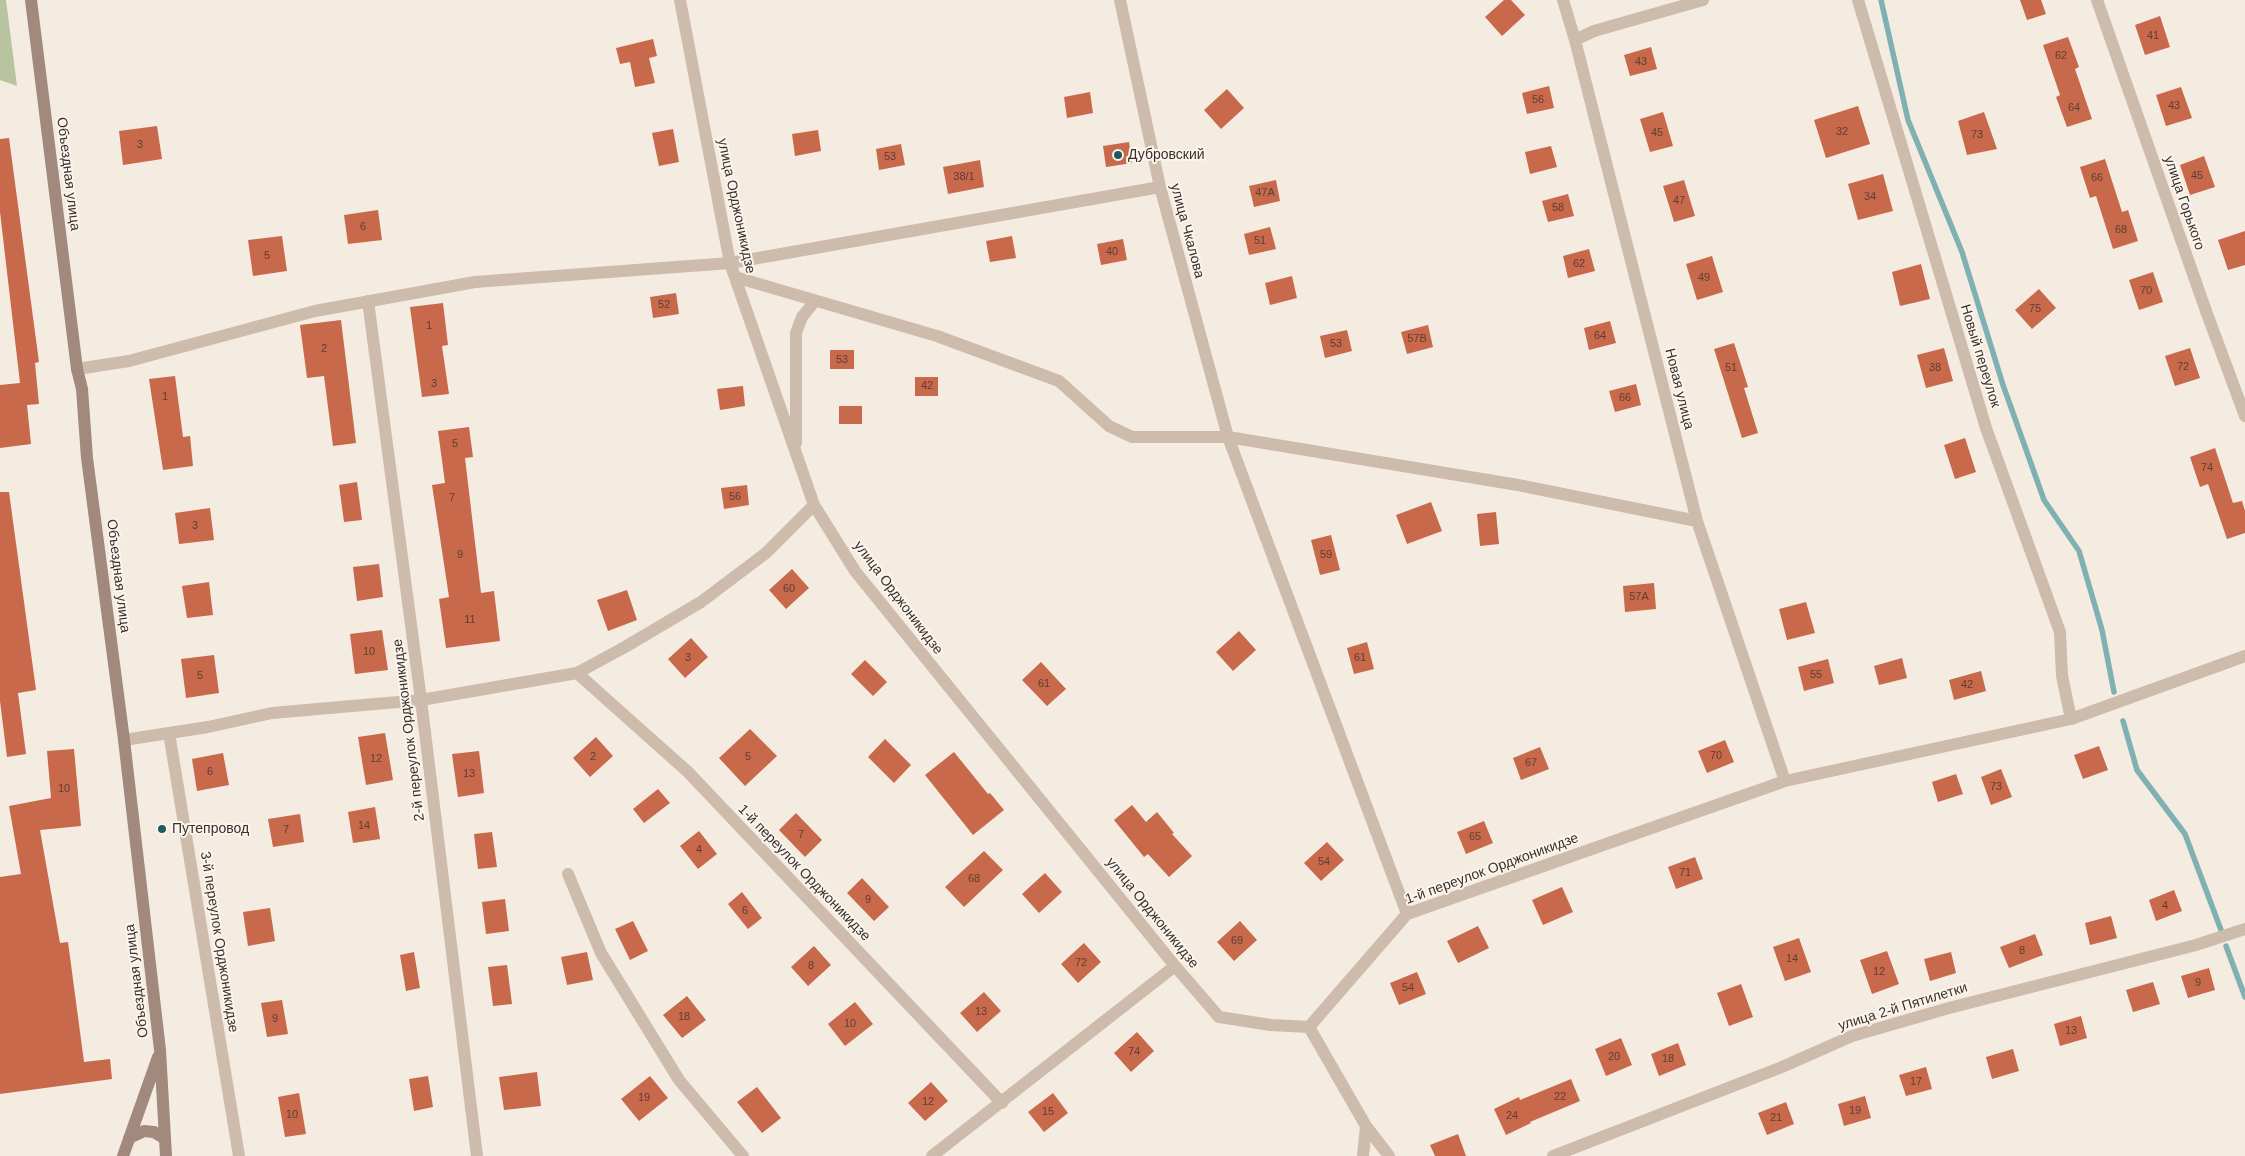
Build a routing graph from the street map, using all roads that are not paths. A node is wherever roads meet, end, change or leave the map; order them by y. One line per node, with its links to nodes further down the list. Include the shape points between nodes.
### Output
1 (31, 0): 14 (street, Объездная улица)
2 (680, 0): 10 (street, улица Орджоникидзе)
3 (1120, 0): 9 (street, улица Чкалова)
4 (1562, 0): 8 (street, Новая улица)
5 (1703, 0): 8 (street, via 1594,31)
6 (1858, 0): 23 (street, Новый переулок, via 1986,428 2060,632 2062,676)
7 (2097, 0): 15 (street, улица Горького)
8 (1575, 40): 19 (street, Новая улица)
9 (1160, 188): 10 (street); 16 (street, улица Чкалова)
10 (730, 263): 11 (street, улица Орджоникидзе); 12 (street, via 475,282)
11 (735, 277): 13 (street); 17 (street, улица Орджоникидзе)
12 (368, 301): 14 (street, via 315,310 129,361); 22 (street, 2-й переулок Орджоникидзе)
13 (815, 301): 16 (street, via 937,336 1059,381 1109,426 1132,437); 17 (street, via 796,333)
14 (77, 369): 25 (street, Объездная улица)
15 (2245, 416)
16 (1228, 437): 19 (street, via 1518,485); 28 (street, улица Чкалова)
17 (796, 453): 18 (street, улица Орджоникидзе)
18 (814, 505): 21 (street, via 766,553 701,602); 30 (street, улица Орджоникидзе, via 855,571)
19 (1697, 521): 26 (street, Новая улица)
20 (2245, 656): 23 (street, 1-й переулок Орджоникидзе)
21 (577, 672): 22 (street); 33 (street, 1-й переулок Орджоникидзе, via 688,772)
22 (421, 700): 24 (street, via 272,713); 40 (street, 2-й переулок Орджоникидзе)
23 (2071, 719): 26 (street, 1-й переулок Орджоникидзе)
24 (169, 733): 25 (street); 39 (street, 3-й переулок Орджоникидзе)
25 (124, 740): 32 (street, Объездная улица)
26 (1785, 780): 28 (street, 1-й переулок Орджоникидзе)
27 (568, 874): 41 (street, via 601,953 679,1080)
28 (1407, 914): 31 (street, 1-й переулок Орджоникидзе)
29 (2245, 929): 45 (street, улица 2-й Пятилетки, via 2196,945 1852,1036 1782,1067)
30 (1175, 966): 31 (street, улица Орджоникидзе, via 1219,1017); 33 (street)
31 (1309, 1027): 34 (street)
32 (160, 1050): 35 (street); 36 (street, Объездная улица)
33 (1002, 1103): 42 (street)
34 (1366, 1126): 43 (street); 44 (street)
35 (129, 1138): 36 (street, via 144,1132 154,1132); 37 (street)
36 (164, 1138): 38 (street, Объездная улица)
37 (123, 1156)
38 (166, 1156)
39 (239, 1156)
40 (478, 1156)
41 (743, 1156)
42 (932, 1156)
43 (1363, 1156)
44 (1389, 1156)
45 (1553, 1156)

